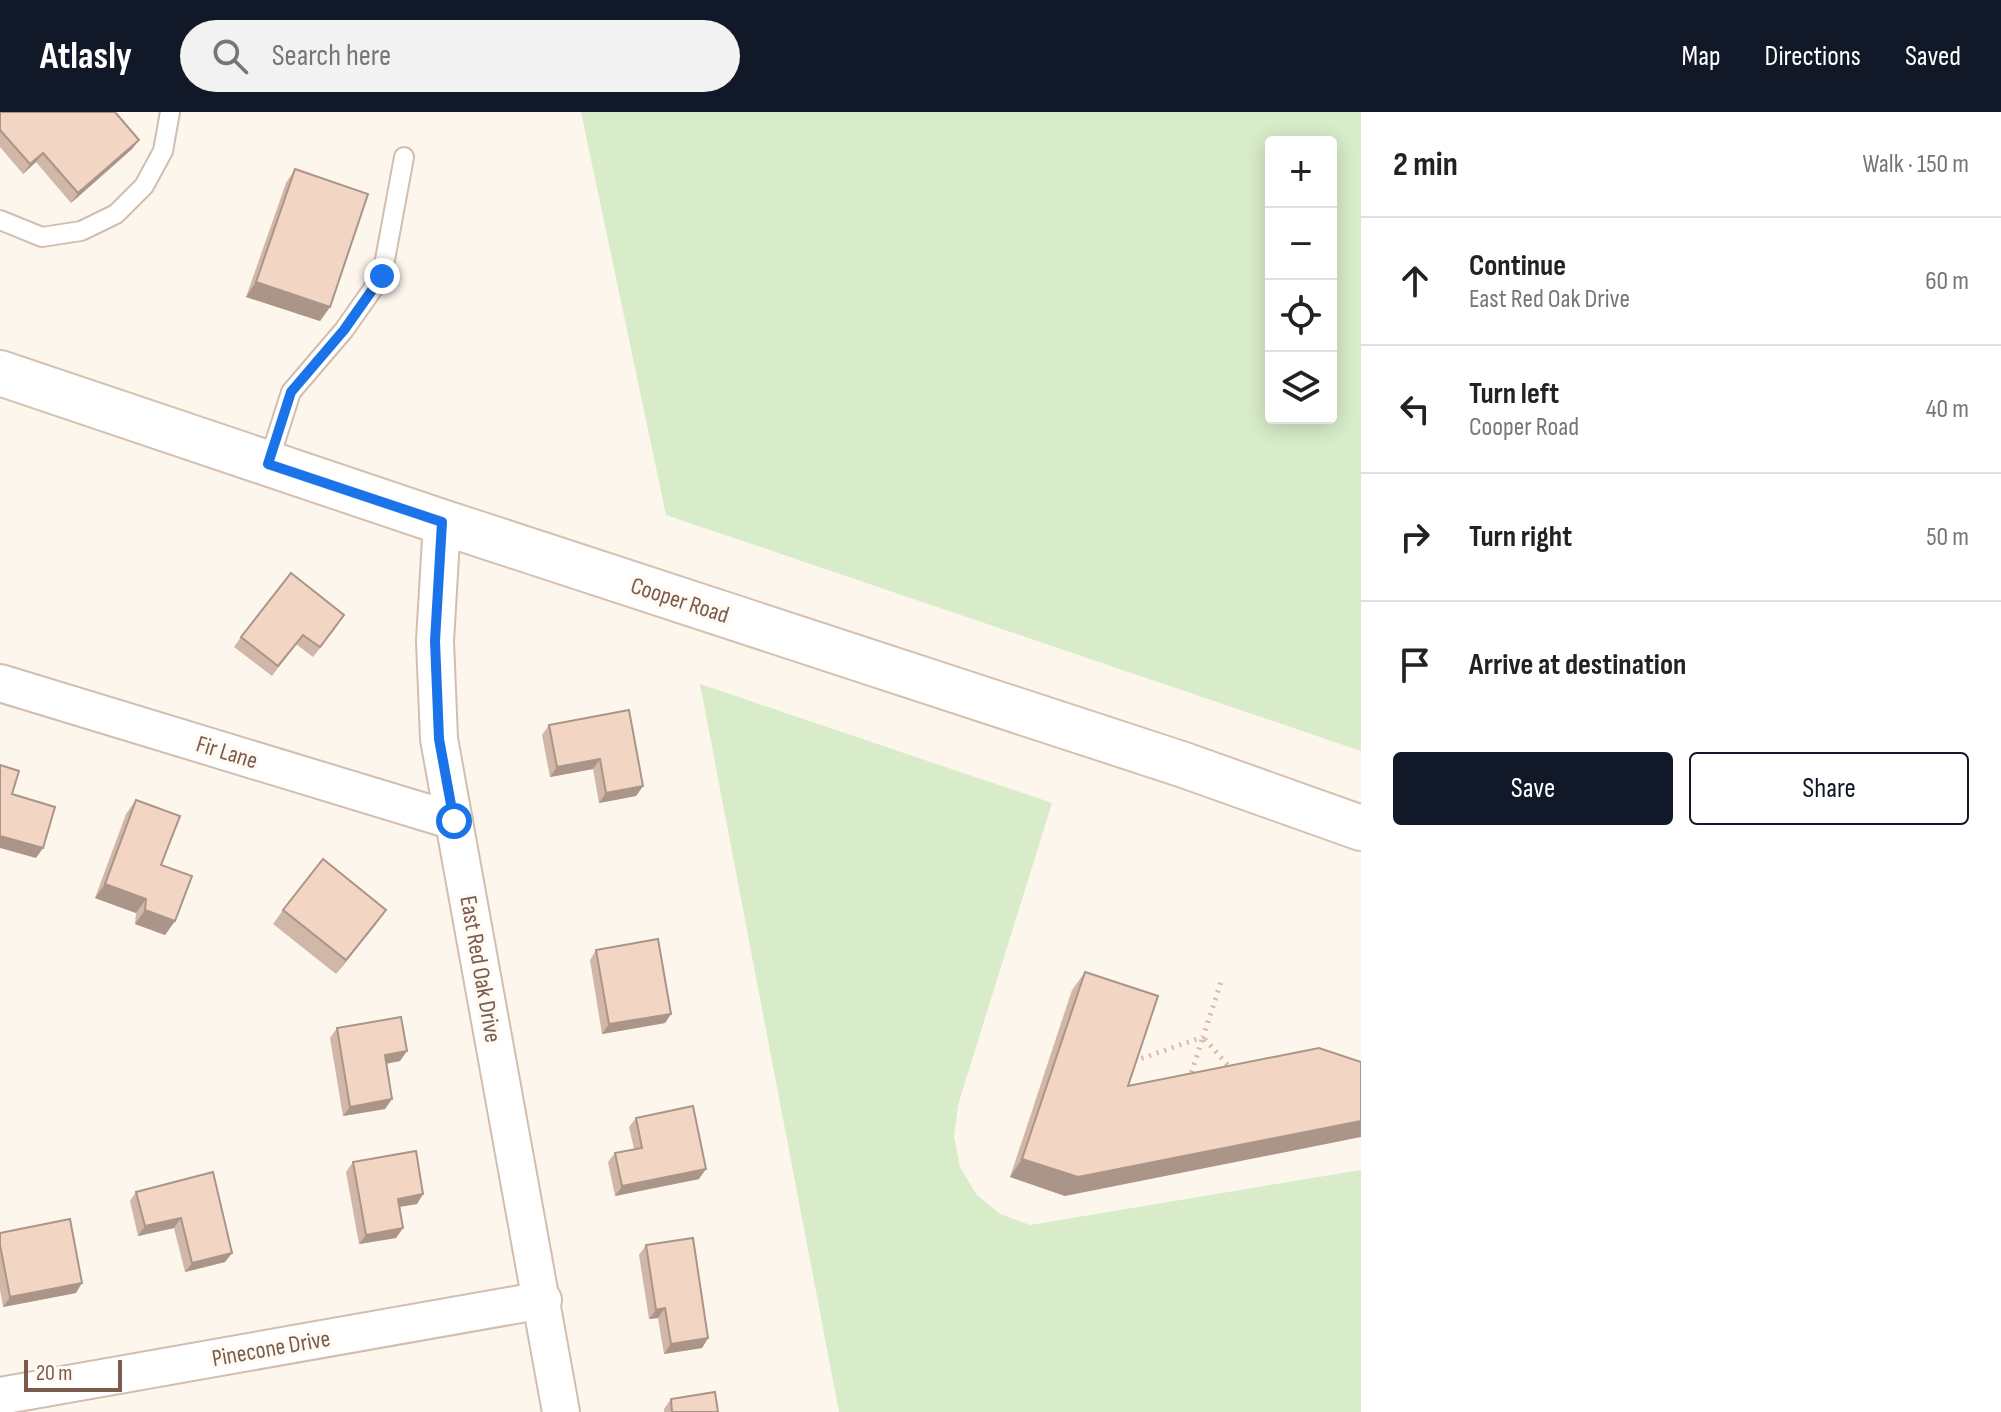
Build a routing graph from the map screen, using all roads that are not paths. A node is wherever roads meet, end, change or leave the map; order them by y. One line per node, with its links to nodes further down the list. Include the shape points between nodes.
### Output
1 (170, 112): 3 (lane, via 163,151 144,186 116,214 81,231 42,237)
2 (404, 157): 5 (lane, via 382,276 291,392)
3 (0, 220)
4 (0, 373): 5 (street, Cooper Road)
5 (268, 464): 6 (street, Cooper Road)
6 (442, 522): 8 (street, East Red Oak Drive, via 435,641 439,739); 9 (street, Cooper Road)
7 (0, 683): 8 (street, Fir Lane)
8 (454, 821): 10 (street, East Red Oak Drive)
9 (1361, 828)
10 (543, 1300): 11 (street, Pinecone Drive); 12 (street, East Red Oak Drive)
11 (0, 1396)
12 (561, 1412)

